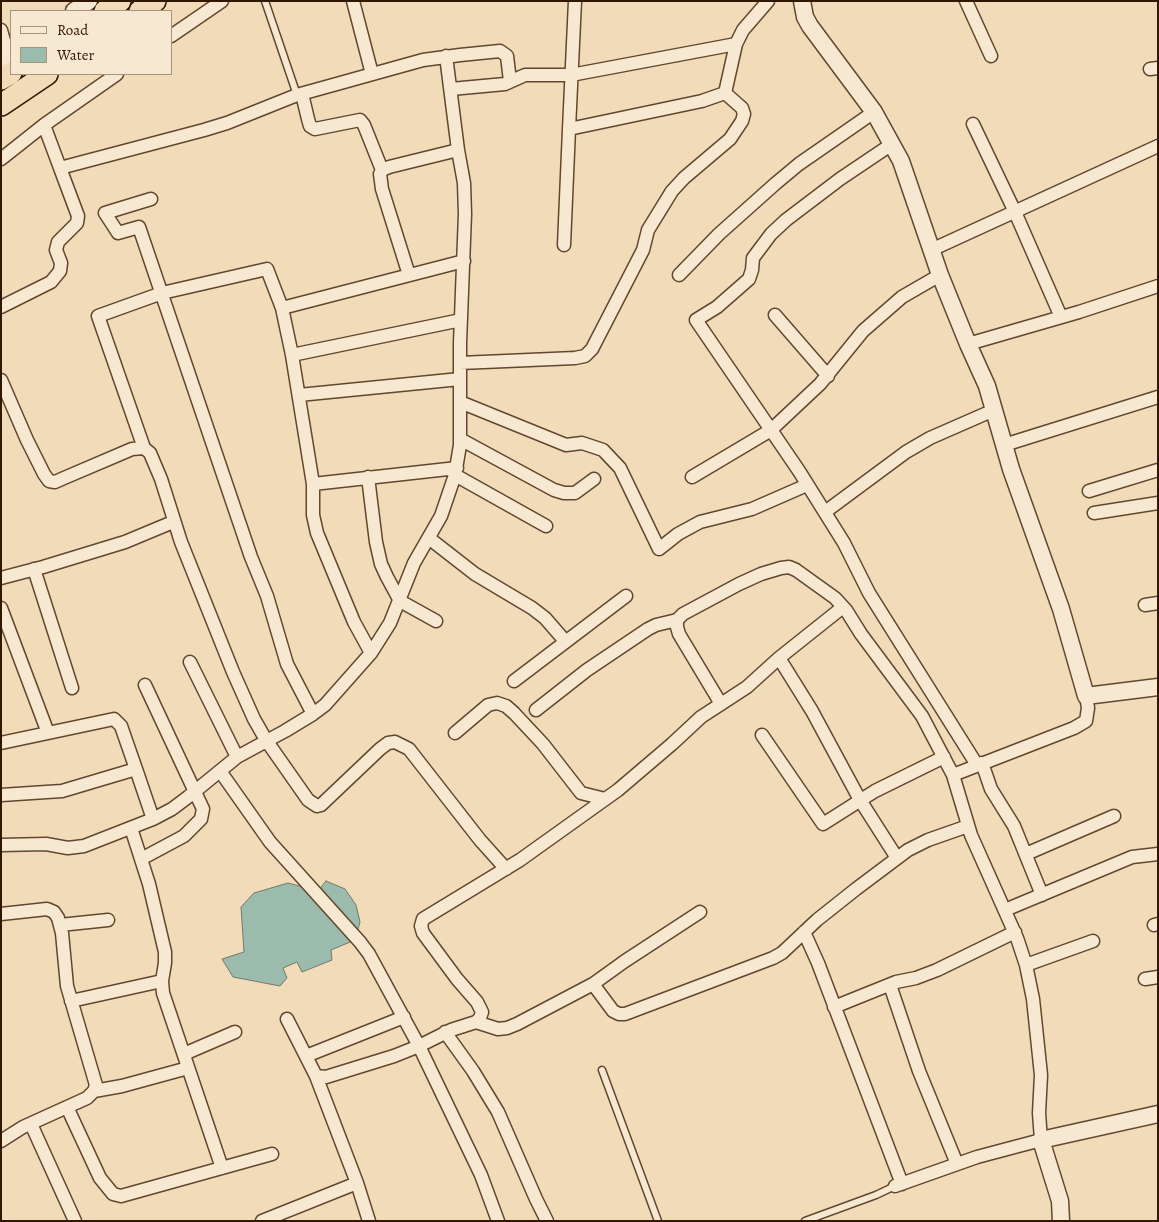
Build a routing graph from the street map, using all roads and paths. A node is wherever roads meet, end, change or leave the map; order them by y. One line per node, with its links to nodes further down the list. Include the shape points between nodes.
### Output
1 (89, 1): 11 (street)
2 (120, 1): 12 (highway)
3 (155, 1): 13 (highway)
4 (222, 1): 15 (street)
5 (265, 1): 28 (lane)
6 (354, 1): 20 (street)
7 (575, 1): 21 (street)
8 (768, 1): 16 (street, via 743,30)
9 (802, 1): 30 (street, via 810,26)
10 (966, 1): 18 (street)
11 (76, 10)
12 (106, 10)
13 (142, 10)
14 (1, 30): 19 (street)
15 (172, 35)
16 (736, 44): 21 (street); 27 (street)
17 (446, 56): 20 (street); 25 (street, via 500,51 507,56); 26 (street)
18 (990, 56)
19 (8, 60): 24 (highway)
20 (372, 74): 28 (street)
21 (571, 74): 25 (street, via 525,75); 33 (street)
22 (46, 75): 29 (highway)
23 (116, 75): 32 (street)
24 (1, 79)
25 (510, 81): 26 (street)
26 (451, 89): 36 (street)
27 (726, 93): 33 (street, via 702,101); 57 (street, via 742,108 742,121 730,140 684,178 668,197 648,230 643,250 592,349 575,358)
28 (299, 95): 38 (street, via 212,128); 39 (street, via 310,126 315,129 360,120)
29 (1, 105)
30 (874, 112): 34 (street); 46 (street, via 775,184)
31 (973, 124): 41 (street)
32 (44, 125): 37 (street); 38 (street)
33 (569, 128): 42 (street)
34 (892, 144): 43 (street, via 906,174); 65 (street, via 840,178 786,220 753,258 748,278 717,307 696,320)
35 (1158, 146): 41 (street)
36 (458, 150): 39 (street); 44 (street, via 465,197)
37 (1, 159)
38 (60, 168): 50 (street, via 78,216 77,223 58,242 56,250 60,271 51,282)
39 (382, 170): 45 (street, via 379,179)
40 (151, 199): 49 (street, via 105,213 118,233 139,227)
41 (1015, 212): 43 (street); 53 (street)
42 (564, 245)
43 (931, 250): 47 (street)
44 (464, 261): 45 (street); 54 (street)
45 (410, 274): 51 (street)
46 (679, 275)
47 (940, 275): 55 (street); 58 (street, via 902,297 863,331)
48 (1158, 286): 53 (street)
49 (162, 292): 51 (street, via 267,269); 68 (street, via 98,316); 102 (street, via 267,596 287,664)
50 (1, 307)
51 (282, 308): 56 (street)
52 (775, 315): 58 (street)
53 (1061, 317): 55 (street)
54 (461, 320): 56 (street); 57 (street)
55 (968, 344): 64 (street)
56 (292, 354): 61 (street)
57 (460, 363): 59 (street)
58 (828, 376): 65 (street)
59 (460, 379): 61 (street); 63 (street)
60 (1, 380): 68 (street, via 49,481 55,482)
61 (299, 395): 74 (street)
62 (1158, 397): 67 (street)
63 (460, 402): 66 (street); 75 (street, via 566,445 587,444 603,450 620,468 659,549 700,522 746,511)
64 (994, 410): 67 (street); 78 (street, via 906,452)
65 (771, 430): 71 (street); 75 (street)
66 (460, 438): 70 (street); 73 (street, via 554,490 575,493)
67 (1004, 445): 99 (street, via 1061,609)
68 (144, 448): 80 (street, via 154,460)
69 (1158, 470): 76 (street)
70 (456, 472): 72 (street); 81 (street); 82 (street, via 442,516)
71 (692, 476)
72 (368, 477): 74 (street); 86 (street, via 381,564)
73 (594, 479)
74 (313, 484): 92 (street, via 313,516 317,533 354,622)
75 (807, 485): 78 (street)
76 (1090, 491)
77 (1158, 503): 79 (street)
78 (825, 512): 110 (street, via 874,601)
79 (1094, 513)
80 (173, 522): 83 (street, via 138,538); 106 (street, via 254,719)
81 (546, 526)
82 (430, 539): 86 (street, via 414,563); 91 (street, via 475,574 532,608)
83 (34, 569): 84 (street); 98 (street)
84 (1, 578)
85 (626, 596): 91 (street)
86 (400, 601): 90 (street); 92 (street)
87 (843, 607): 89 (street, via 789,567 739,584); 93 (street); 109 (street, via 916,705)
88 (1, 608): 103 (street)
89 (677, 620): 100 (street, via 679,634); 101 (street, via 648,629 587,670)
90 (436, 621)
91 (565, 641): 95 (street)
92 (371, 653): 102 (street)
93 (779, 658): 100 (street, via 747,687); 117 (street)
94 (190, 662): 108 (street)
95 (514, 681)
96 (145, 685): 114 (street)
97 (1158, 687): 99 (street)
98 (72, 688)
99 (1086, 696): 110 (street, via 1086,721)
100 (721, 704): 116 (street, via 701,716 632,779)
101 (536, 710)
102 (313, 714): 106 (street)
103 (48, 733): 107 (street); 111 (street, via 114,719 120,726)
104 (455, 733): 116 (street, via 488,705 506,706 581,793)
105 (762, 735): 117 (street, via 823,824)
106 (266, 740): 108 (street); 127 (street, via 308,800 317,806 388,743 402,745 409,749)
107 (1, 743)
108 (238, 757): 112 (street)
109 (944, 757): 113 (street); 117 (street)
110 (980, 764): 113 (street); 123 (street)
111 (136, 769): 115 (street, via 62,791); 119 (street)
112 (220, 771): 114 (street); 143 (street, via 270,842 364,947)
113 (952, 775): 120 (street)
114 (196, 791): 119 (street); 126 (street, via 203,809 196,826 170,845)
115 (1, 795)
116 (605, 799): 127 (street)
117 (860, 800): 125 (street)
118 (1114, 816): 123 (street)
119 (153, 818): 121 (street)
120 (968, 826): 125 (street, via 928,840); 129 (street)
121 (130, 828): 122 (street, via 84,846); 126 (street)
122 (1, 845)
123 (1026, 854): 128 (street)
124 (1158, 854): 128 (street, via 1132,857)
125 (897, 858): 134 (street)
126 (141, 859): 138 (street, via 165,952)
127 (506, 869): 145 (street, via 423,919 421,926 431,944 477,1002 482,1012)
128 (1042, 895): 129 (street)
129 (1005, 910): 135 (street)
130 (700, 912): 139 (street)
131 (1, 914): 133 (street, via 47,909 54,912)
132 (108, 920): 133 (street)
133 (60, 926): 141 (street)
134 (804, 932): 139 (street, via 773,958 625,1014 613,1011); 142 (street)
135 (1015, 932): 137 (street); 140 (street, via 937,970)
136 (1093, 941): 137 (street)
137 (1026, 965): 159 (street, via 1040,1058)
138 (162, 981): 141 (street); 149 (street)
139 (593, 984): 145 (street, via 507,1028 498,1029)
140 (890, 985): 142 (street); 161 (street, via 919,1071)
141 (71, 1001): 154 (street, via 94,1074)
142 (834, 1007): 164 (street)
143 (404, 1017): 148 (street); 150 (street)
144 (287, 1019): 150 (street)
145 (476, 1022): 147 (street)
146 (235, 1032): 149 (street)
147 (445, 1032): 148 (street); 169 (street, via 498,1112)
148 (419, 1046): 153 (street, via 326,1077); 168 (street, via 481,1175)
149 (184, 1054): 151 (street)
150 (306, 1056): 153 (street)
151 (188, 1068): 154 (street); 162 (street)
152 (602, 1070): 170 (lane)
153 (316, 1076): 163 (street)
154 (94, 1091): 155 (street, via 87,1098)
155 (66, 1107): 157 (street); 162 (street, via 100,1178 113,1194 120,1196)
156 (1158, 1114): 159 (street)
157 (31, 1124): 158 (street); 165 (street)
158 (1, 1140)
159 (1041, 1140): 161 (street); 172 (street, via 1060,1201)
160 (272, 1154): 162 (street)
161 (957, 1164): 164 (street)
162 (222, 1168)
163 (357, 1183): 166 (street); 167 (street)
164 (898, 1185): 171 (lane)
165 (75, 1221)
166 (262, 1221)
167 (368, 1221)
168 (498, 1221)
169 (547, 1221)
170 (658, 1221)
171 (805, 1221)
172 (1061, 1221)

